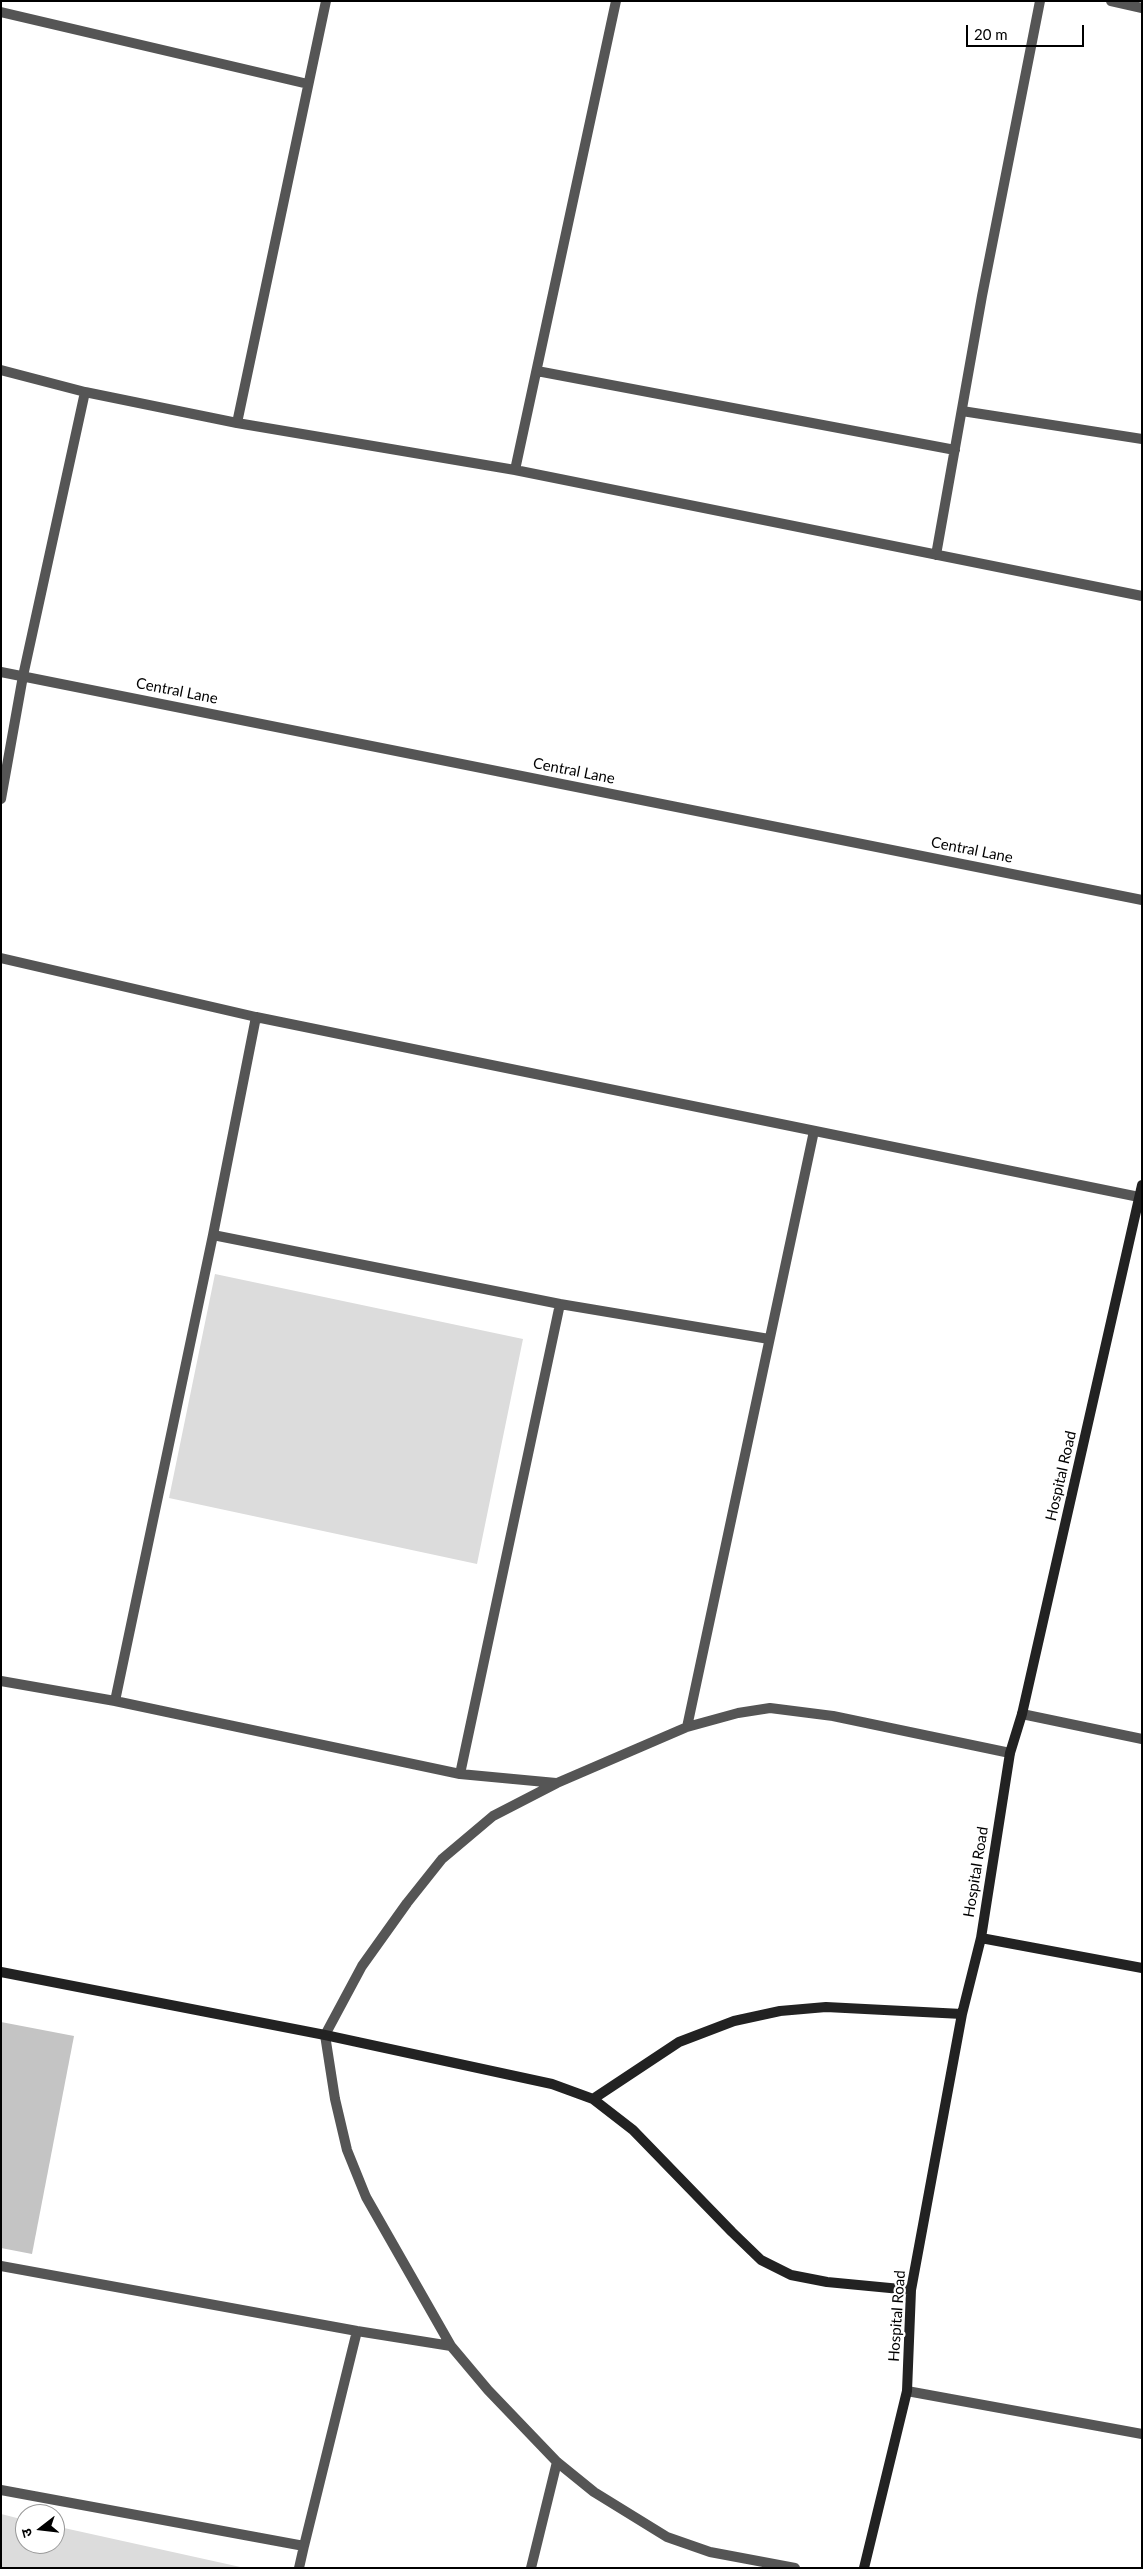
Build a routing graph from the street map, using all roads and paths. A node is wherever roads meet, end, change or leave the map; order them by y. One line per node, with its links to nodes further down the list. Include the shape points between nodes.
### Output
1 (3, 1): 7 (street)
2 (326, 1): 8 (street)
3 (616, 1): 10 (street)
4 (1040, 1): 12 (street)
5 (1111, 1): 6 (street)
6 (1142, 8)
7 (1, 11): 8 (street)
8 (308, 84): 13 (street)
9 (1, 370): 11 (street)
10 (537, 371): 15 (street); 16 (street)
11 (85, 392): 13 (street); 20 (street)
12 (962, 411): 14 (street); 15 (street)
13 (237, 423): 16 (street)
14 (1142, 439)
15 (954, 450): 17 (street)
16 (515, 470): 17 (street)
17 (936, 556): 18 (street)
18 (1142, 596)
19 (1, 672): 20 (street, Central Lane)
20 (23, 676): 21 (street); 22 (street, Central Lane)
21 (1, 799)
22 (1142, 900)
23 (1, 958): 24 (street)
24 (256, 1017): 25 (street); 28 (street)
25 (814, 1131): 27 (street); 30 (street)
26 (1142, 1185): 27 (street, Hospital Road)
27 (1140, 1197): 33 (street, Hospital Road)
28 (213, 1235): 29 (street); 32 (street)
29 (560, 1304): 30 (street); 37 (street)
30 (769, 1339): 34 (street)
31 (1, 1681): 32 (street)
32 (114, 1701): 37 (street)
33 (1022, 1714): 35 (street); 36 (street, Hospital Road)
34 (687, 1727): 36 (street, via 738,1712 770,1708 833,1716); 38 (street)
35 (1142, 1739)
36 (1010, 1753): 39 (street, Hospital Road)
37 (460, 1774): 38 (street)
38 (557, 1783): 43 (street, via 492,1816 442,1859 362,1966)
39 (980, 1938): 40 (street); 42 (street, Hospital Road)
40 (1142, 1968)
41 (1, 1972): 43 (street)
42 (962, 2014): 44 (street, via 826,2007 780,2010 734,2021 679,2042); 46 (street, Hospital Road)
43 (326, 2036): 44 (street, via 552,2084); 48 (street, via 335,2099 347,2150 366,2197)
44 (593, 2099): 46 (street, via 633,2130 761,2260 791,2275)
45 (1, 2266): 47 (street)
46 (911, 2290): 49 (street, Hospital Road)
47 (357, 2331): 48 (street); 53 (street)
48 (451, 2346): 51 (street)
49 (907, 2391): 50 (street); 57 (street, Hospital Road)
50 (1142, 2434)
51 (557, 2462): 55 (street); 56 (street, via 594,2492 667,2537 710,2552)
52 (1, 2490): 53 (street)
53 (304, 2546): 54 (street)
54 (299, 2568)
55 (531, 2568)
56 (795, 2568)
57 (864, 2568)

